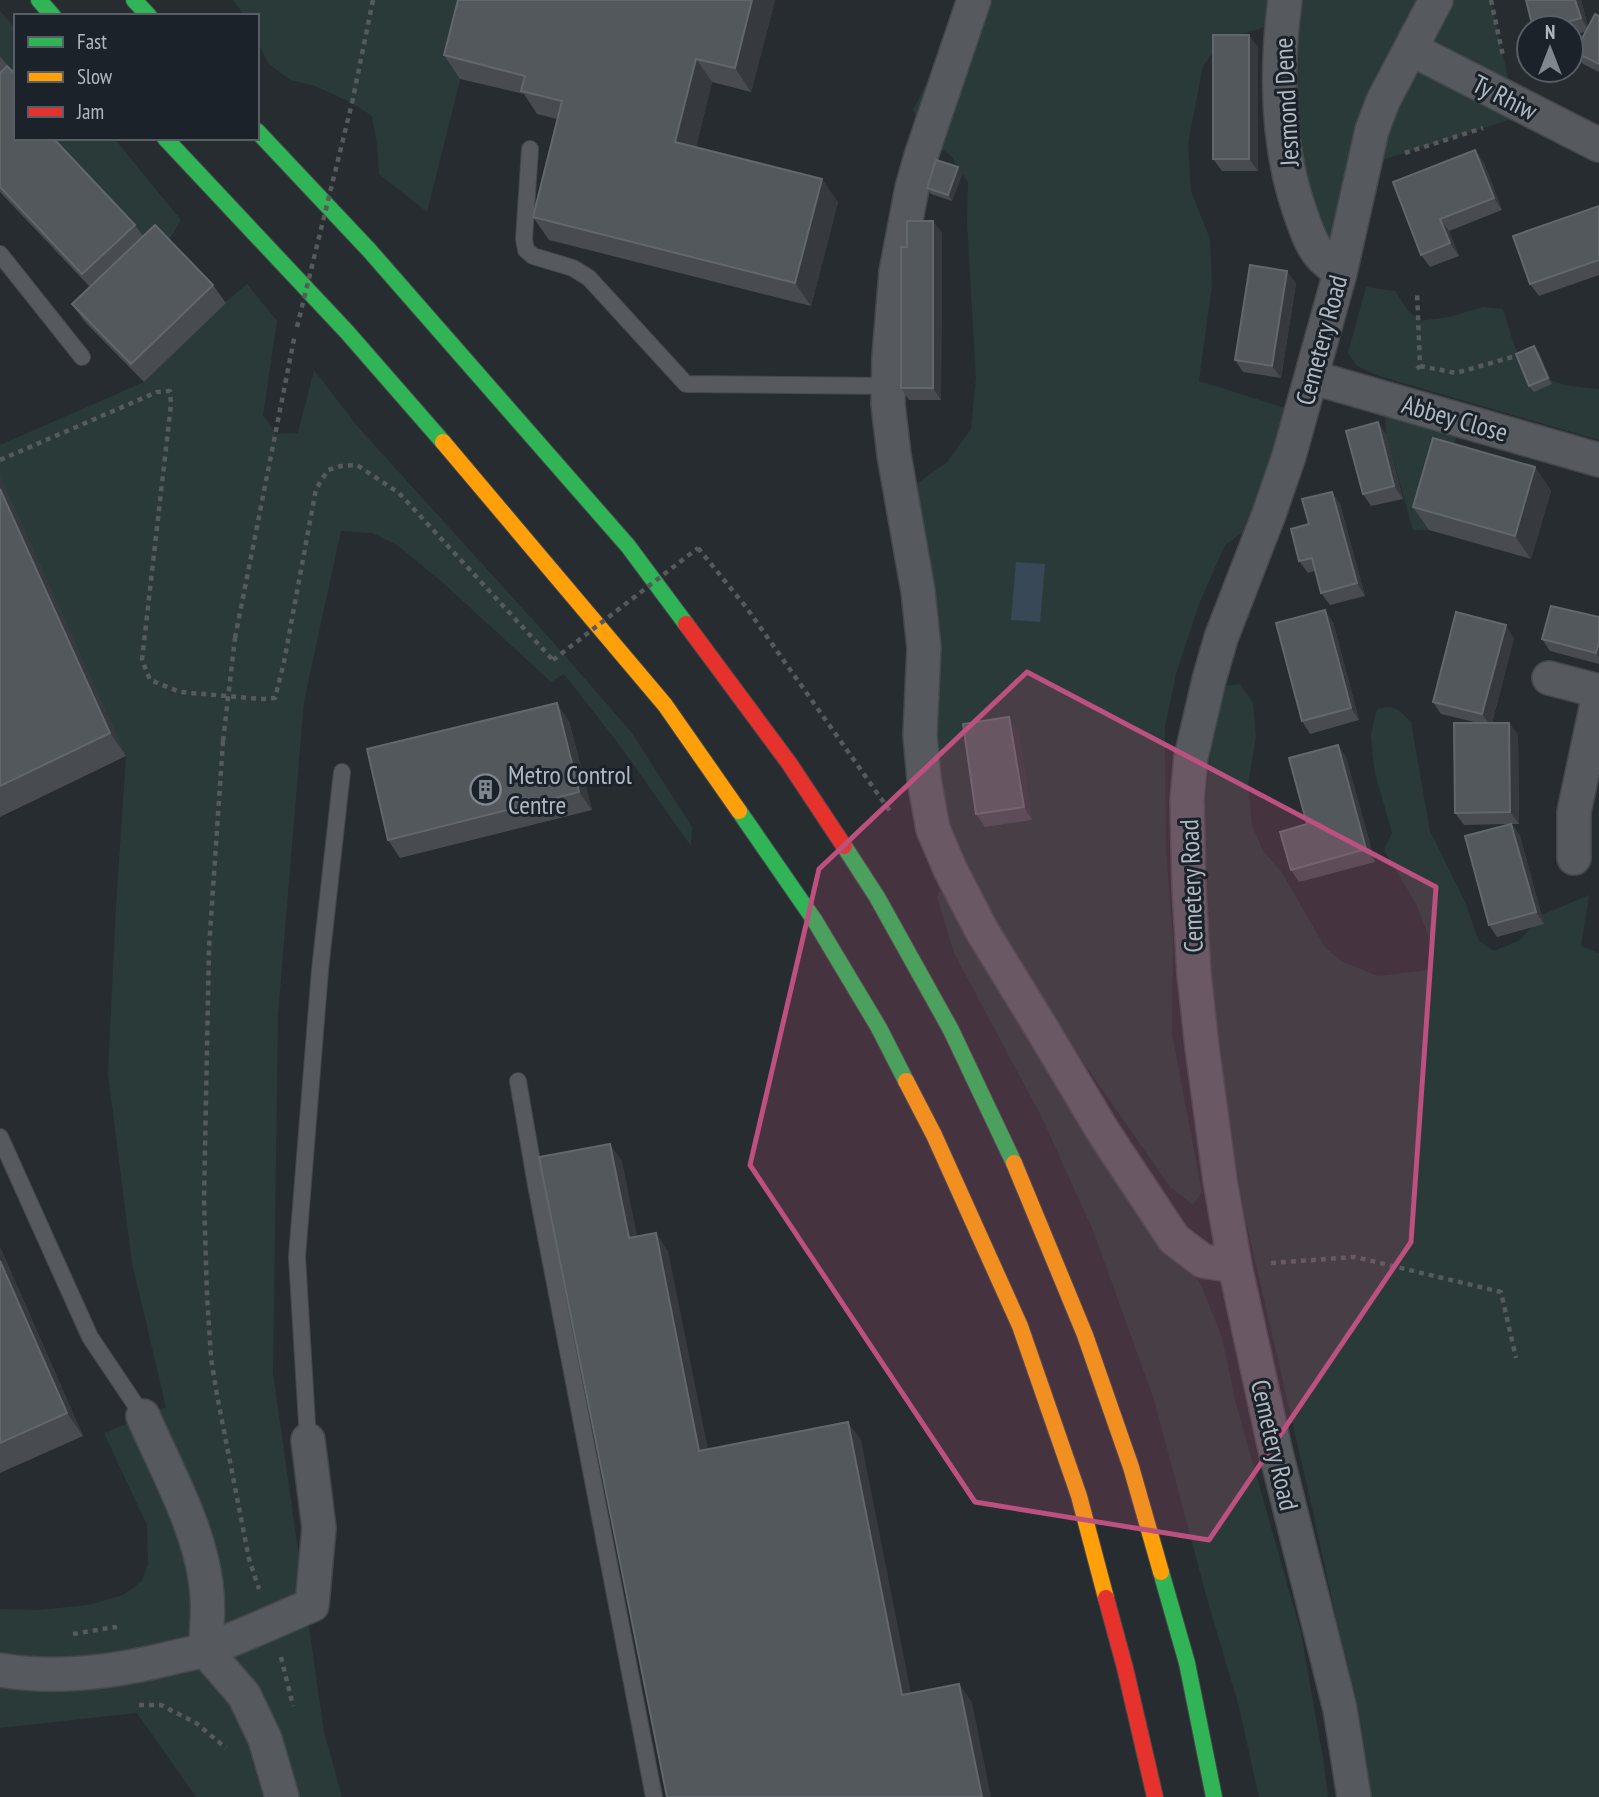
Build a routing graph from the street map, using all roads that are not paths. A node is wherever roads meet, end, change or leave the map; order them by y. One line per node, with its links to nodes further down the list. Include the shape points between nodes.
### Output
1 (39, 0): 6 (highway)
2 (134, 0): 7 (highway)
3 (974, 0): 17 (street, via 912,188 896,272)
4 (1285, 0): 14 (street, Jesmond Dene, via 1280,90 1292,191 1320,255)
5 (1436, 0): 8 (street, Cemetery Road)
6 (50, 14)
7 (147, 14)
8 (1411, 49): 11 (street, Ty Rhiw); 14 (street, Cemetery Road, via 1372,130)
9 (259, 133): 33 (highway, via 369,250 628,547 789,763 877,897 956,1041 1018,1173 1085,1335 1131,1467 1187,1663)
10 (167, 140): 32 (highway, via 347,332 665,705 815,920 879,1028 934,1135 1020,1325 1079,1496)
11 (1599, 145)
12 (530, 149): 17 (lane, via 526,250 589,278 686,384)
13 (0, 254): 15 (lane)
14 (1340, 273): 16 (street, Cemetery Road)
15 (82, 357)
16 (1311, 377): 18 (street, Abbey Close); 25 (street, Cemetery Road, via 1277,491 1221,638 1191,757 1187,800 1194,974 1212,1131)
17 (888, 386): 25 (street, via 924,648 920,735 933,829 982,931 1174,1239 1203,1261)
18 (1599, 460)
19 (1549, 678): 20 (street)
20 (1599, 692): 22 (street, via 1574,812)
21 (342, 772): 27 (lane, via 320,970 298,1257)
22 (1574, 858)
23 (519, 1081): 31 (lane)
24 (0, 1136): 26 (lane, via 90,1337)
25 (1235, 1266): 34 (street, Cemetery Road, via 1340,1709)
26 (143, 1416): 28 (street, via 198,1546 206,1584)
27 (308, 1440): 28 (street, via 319,1528 312,1605)
28 (205, 1650): 29 (street, via 150,1664 63,1675); 30 (street, via 244,1695 265,1739)
29 (0, 1670)
30 (282, 1797)
31 (654, 1797)
32 (1155, 1797)
33 (1214, 1797)
34 (1354, 1797)

